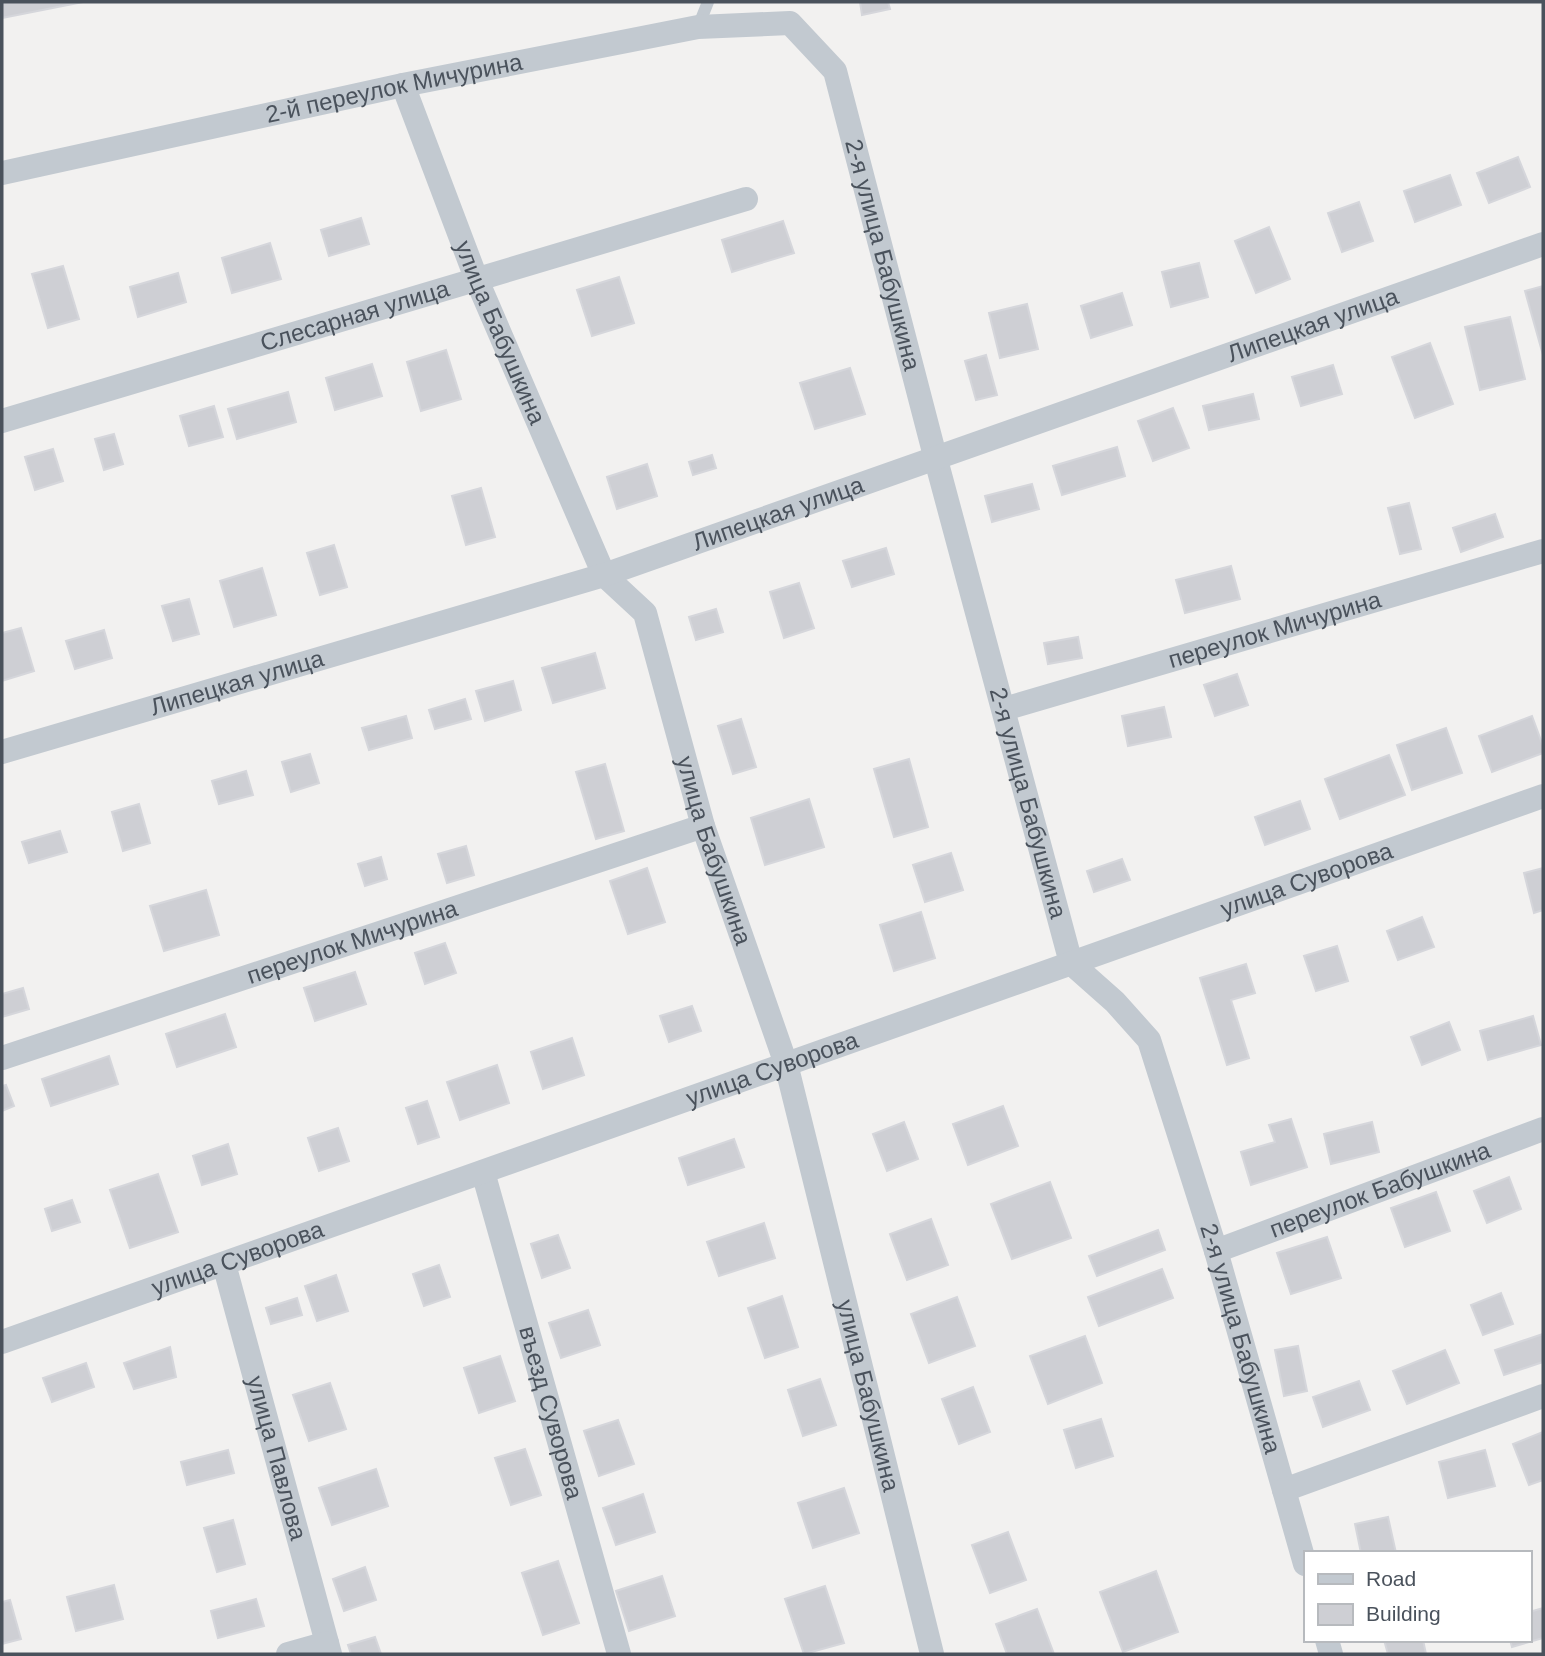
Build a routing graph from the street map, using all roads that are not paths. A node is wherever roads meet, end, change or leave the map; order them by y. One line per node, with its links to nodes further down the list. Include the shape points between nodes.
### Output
1 (708, 2): 3 (lane)
2 (790, 23): 3 (street, 2-й переулок Мичурина); 10 (street, 2-я улица Бабушкина, via 835,71)
3 (698, 27): 4 (street, 2-й переулок Мичурина)
4 (403, 85): 5 (street, 2-й переулок Мичурина); 8 (street, улица Бабушкина)
5 (2, 173)
6 (747, 199): 8 (street, Слесарная улица)
7 (1543, 244): 10 (street, Липецкая улица)
8 (476, 278): 9 (street, Слесарная улица); 12 (street, улица Бабушкина)
9 (2, 421)
10 (935, 456): 12 (street, Липецкая улица); 13 (street, 2-я улица Бабушкина)
11 (1543, 551): 13 (street, переулок Мичурина)
12 (604, 575): 14 (street, Липецкая улица); 16 (street, улица Бабушкина, via 645,613)
13 (1004, 709): 17 (street, 2-я улица Бабушкина)
14 (2, 752)
15 (1543, 796): 17 (street, улица Суворова)
16 (703, 827): 18 (street, переулок Мичурина); 19 (street, улица Бабушкина)
17 (1071, 963): 19 (street, улица Суворова); 22 (street, 2-я улица Бабушкина, via 1149,1040)
18 (2, 1058)
19 (786, 1064): 21 (street, улица Суворова); 31 (street, улица Бабушкина)
20 (1543, 1129): 22 (street, переулок Бабушкина)
21 (483, 1172): 23 (street, улица Суворова); 30 (street, въезд Суворова)
22 (1216, 1251): 26 (street, 2-я улица Бабушкина)
23 (224, 1264): 24 (street, улица Суворова); 28 (street, улица Павлова)
24 (2, 1342)
25 (1543, 1396): 26 (street)
26 (1284, 1490): 27 (street, 2-я улица Бабушкина)
27 (1304, 1560)
28 (328, 1649): 29 (street)
29 (288, 1654)
30 (618, 1654)
31 (932, 1654)

